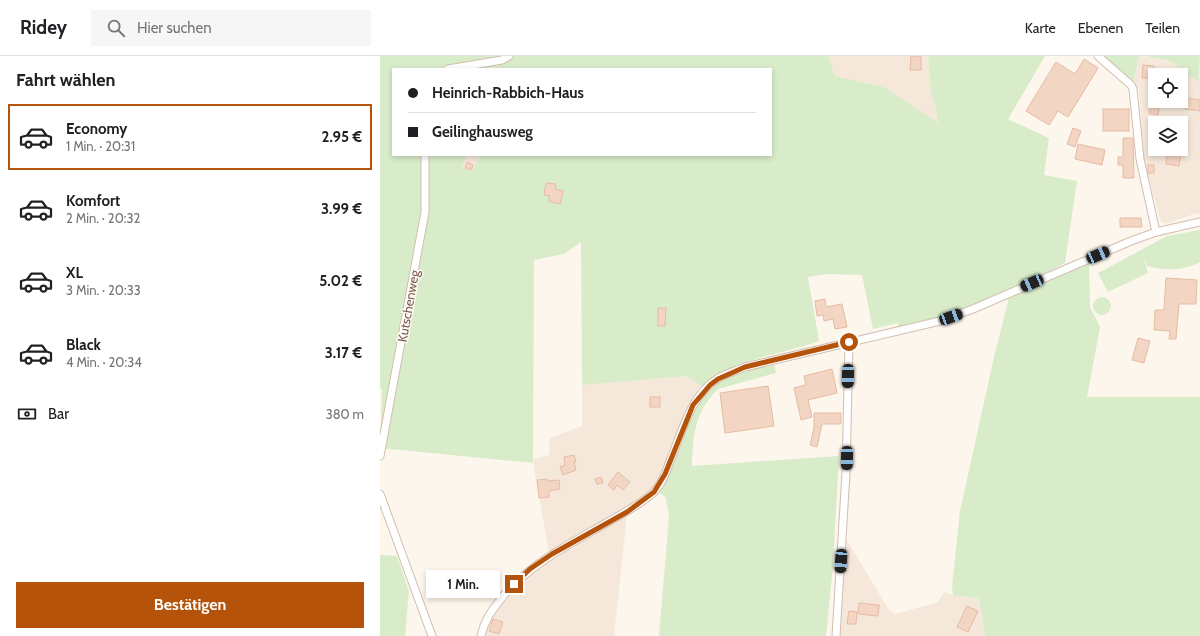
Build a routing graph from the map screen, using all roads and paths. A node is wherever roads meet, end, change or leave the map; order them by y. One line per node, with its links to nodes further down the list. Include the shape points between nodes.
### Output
1 (509, 56): 3 (street, via 502,60)
2 (1098, 56): 6 (street, via 1133,89 1140,159)
3 (454, 68)
4 (424, 156): 8 (street, Kutschenweg, via 425,212)
5 (1199, 221): 6 (street)
6 (1156, 232): 7 (street, via 940,321)
7 (849, 342): 11 (street, via 745,367 710,385 693,405 665,474 654,492 627,512 530,569 490,612); 12 (street, via 846,473)
8 (380, 456)
9 (380, 494): 10 (street)
10 (432, 636)
11 (481, 636)
12 (836, 636)

